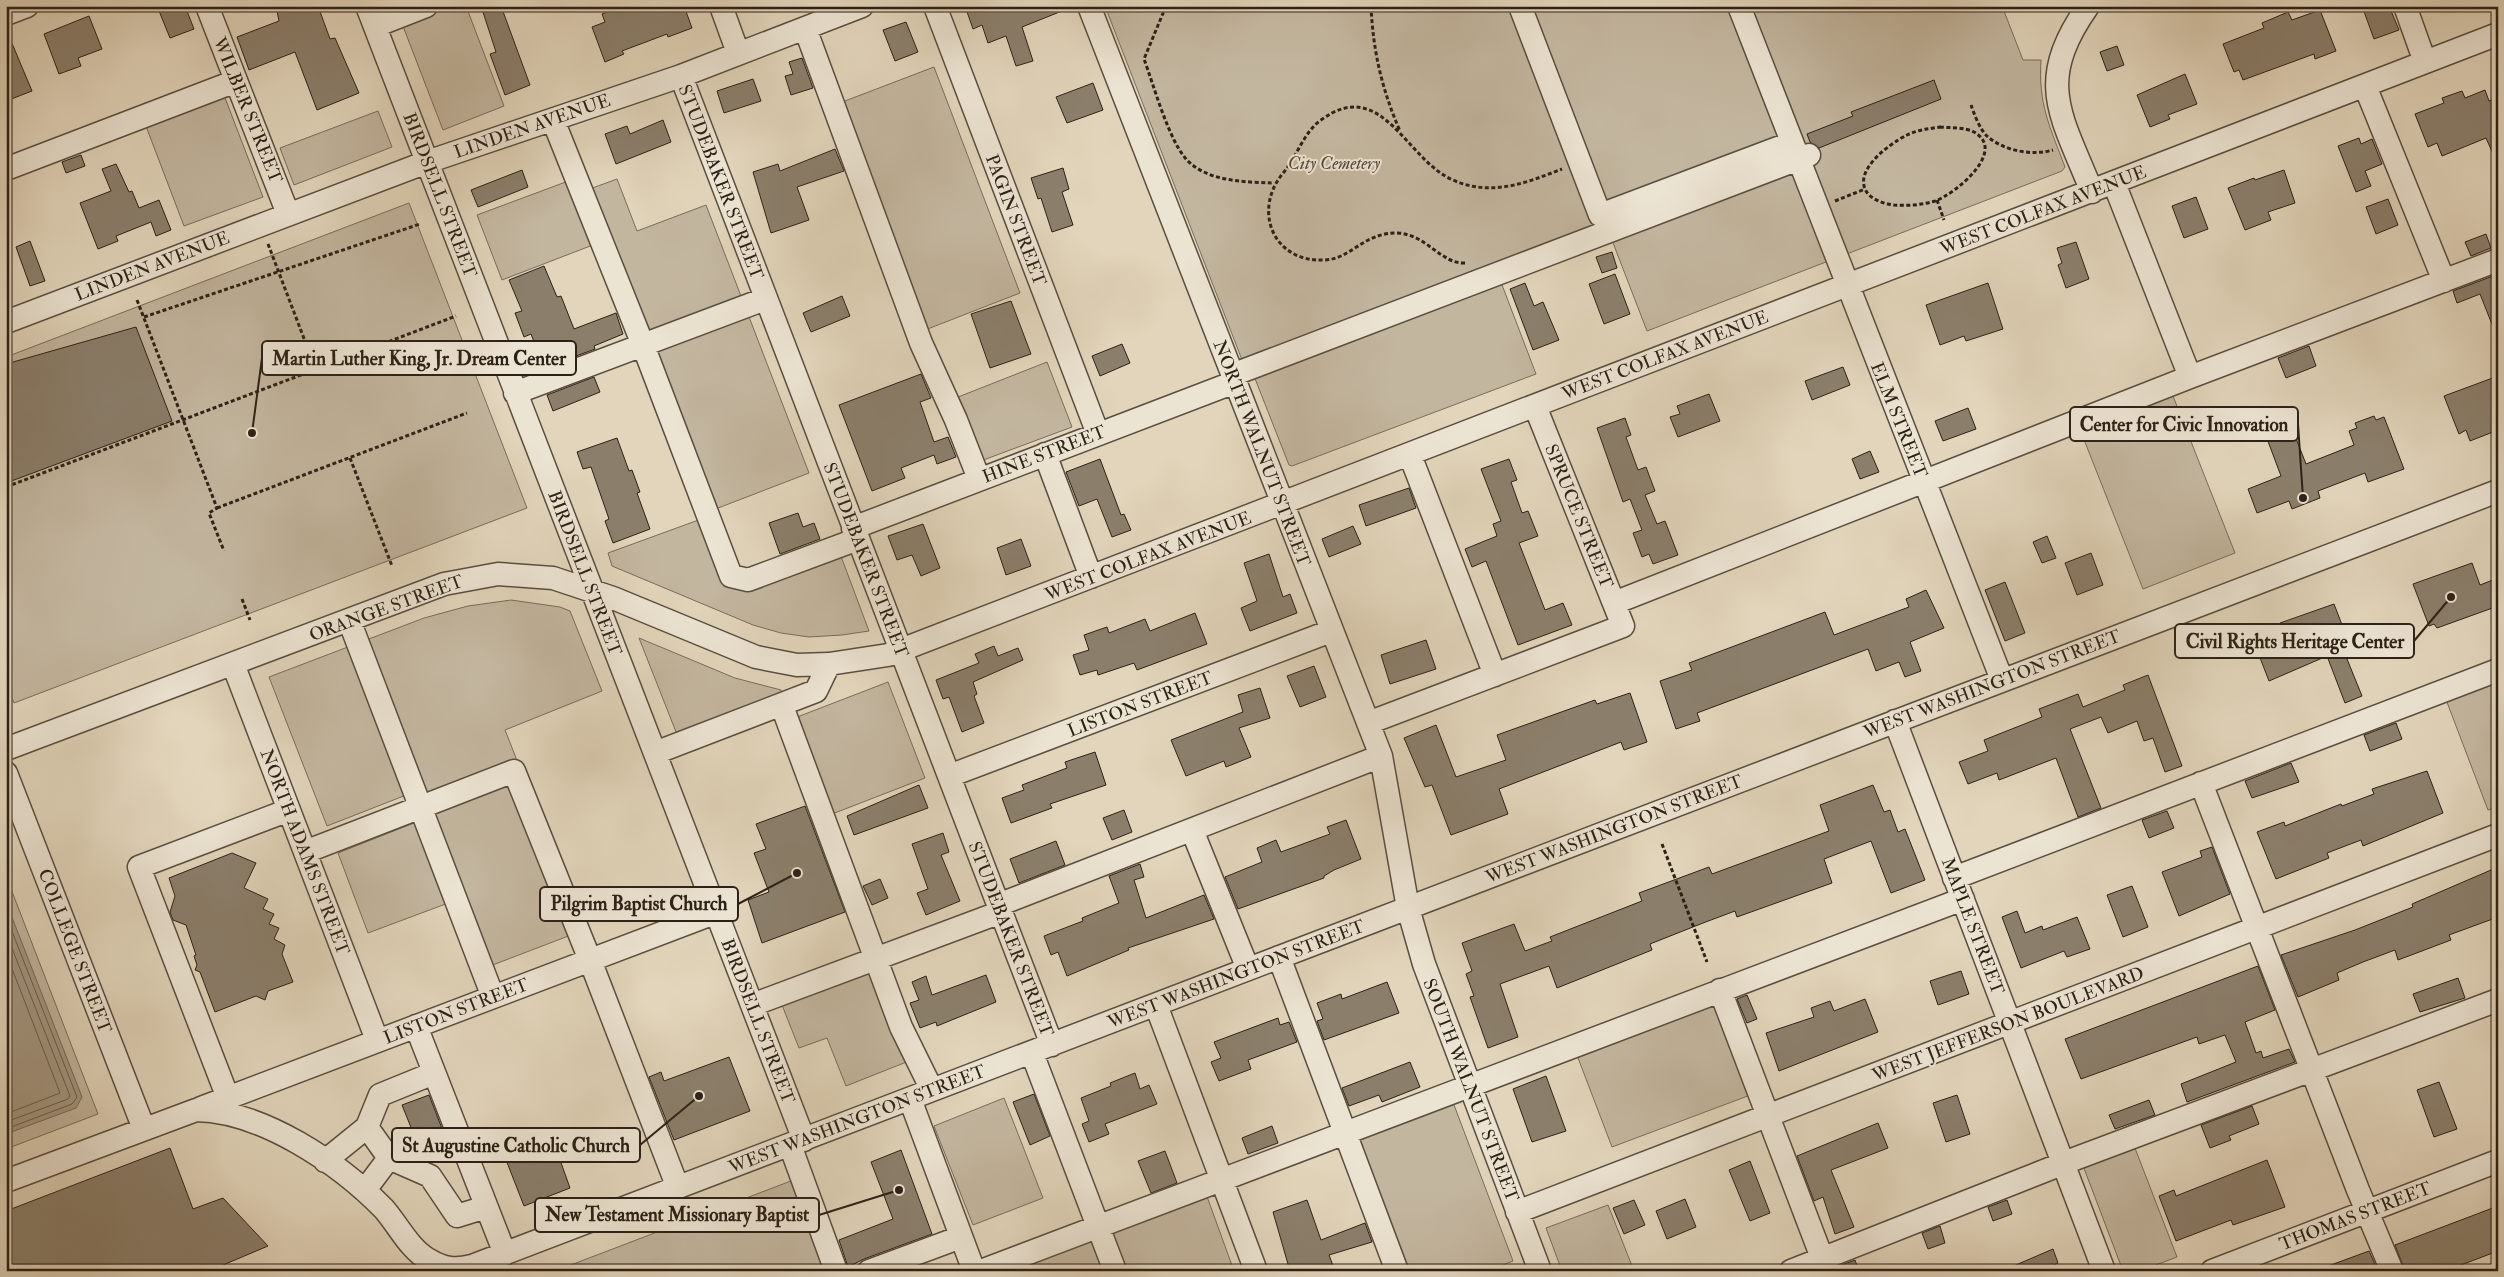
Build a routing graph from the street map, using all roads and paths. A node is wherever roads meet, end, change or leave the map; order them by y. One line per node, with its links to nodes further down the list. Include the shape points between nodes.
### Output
1 (27, 6): 14 (street)
2 (207, 6): 21 (street, WILBER STREET)
3 (426, 6): 15 (street)
4 (721, 6): 18 (street)
5 (862, 6): 16 (street, LINDEN AVENUE)
6 (935, 6): 61 (street, PAGIN STREET)
7 (1089, 6): 56 (street, NORTH WALNUT STREET)
8 (1166, 6): 34 (path, via 1144,59 1177,146 1187,160 1220,178)
9 (1371, 6): 25 (path, via 1379,73)
10 (1520, 6): 31 (street)
11 (1739, 6): 29 (street, ELM STREET)
12 (2088, 6): 36 (street, via 2072,29 2056,70 2061,116)
13 (2405, 6): 19 (street)
14 (6, 14)
15 (371, 16): 30 (street, BIRDSELL STREET)
16 (805, 28): 18 (street, LINDEN AVENUE); 65 (street, via 921,343)
17 (2498, 34): 19 (street, WEST COLFAX AVENUE)
18 (738, 53): 20 (street, LINDEN AVENUE)
19 (2425, 62): 22 (street, WEST COLFAX AVENUE)
20 (681, 76): 24 (street, LINDEN AVENUE); 48 (street, STUDEBAKER STREET)
21 (236, 81): 32 (street); 39 (street, WILBER STREET)
22 (2365, 86): 33 (street, WEST COLFAX AVENUE); 46 (street)
23 (1971, 106): 26 (path)
24 (553, 120): 30 (street, LINDEN AVENUE); 53 (street)
25 (1400, 133): 31 (path, via 1438,172 1470,186 1508,188); 34 (path, via 1382,115 1369,109 1345,108 1333,112 1312,127)
26 (1987, 136): 27 (path); 28 (path, via 2018,151 2036,152)
27 (1983, 140): 35 (path, via 1974,132 1940,127 1908,134 1879,154 1867,171 1863,181); 37 (path, via 1983,157 1978,167 1958,188)
28 (2060, 147)
29 (1799, 152): 31 (street, via 1600,215); 47 (street, ELM STREET); 56 (street, HINE STREET)
30 (427, 162): 39 (street, LINDEN AVENUE); 57 (street, BIRDSELL STREET)
31 (1579, 163)
32 (6, 169)
33 (2114, 183): 36 (street, WEST COLFAX AVENUE); 55 (street)
34 (1274, 184): 44 (path, via 1268,210 1269,225 1285,248 1298,255 1326,260 1337,258 1369,238 1400,233 1429,244 1445,258)
35 (1865, 189): 37 (path, via 1877,201 1891,205); 38 (path)
36 (2092, 192): 47 (street, WEST COLFAX AVENUE)
37 (1937, 200): 40 (path)
38 (1833, 202)
39 (288, 214): 52 (street, LINDEN AVENUE)
40 (1944, 220)
41 (420, 224): 45 (path)
42 (267, 242): 45 (path)
43 (2498, 260): 46 (street)
44 (1470, 263)
45 (278, 272): 51 (path); 54 (path)
46 (2444, 281): 55 (street)
47 (1846, 285): 58 (street, WEST COLFAX AVENUE); 66 (street, ELM STREET)
48 (765, 299): 53 (street); 71 (street, STUDEBAKER STREET)
49 (137, 300): 51 (path)
50 (456, 316): 54 (path)
51 (144, 317): 60 (path)
52 (6, 322)
53 (643, 345): 57 (street); 71 (street, HINE STREET, via 730,576 748,580)
54 (316, 370): 60 (path)
55 (2190, 377): 66 (street)
56 (1234, 379): 61 (street, HINE STREET); 69 (street, NORTH WALNUT STREET)
57 (515, 393): 75 (street, BIRDSELL STREET)
58 (1535, 406): 63 (street, WEST COLFAX AVENUE); 77 (street, SPRUCE STREET)
59 (467, 413): 64 (path)
60 (184, 420): 67 (path); 70 (path)
61 (1098, 434): 62 (street, HINE STREET)
62 (1045, 454): 65 (street, HINE STREET); 74 (street)
63 (1410, 455): 69 (street, WEST COLFAX AVENUE); 85 (street)
64 (350, 458): 70 (path); 73 (path)
65 (979, 479): 71 (street, HINE STREET)
66 (1924, 482): 77 (street); 86 (street, ELM STREET)
67 (6, 487)
68 (2498, 491): 86 (street, WEST WASHINGTON STREET)
69 (1282, 504): 74 (street, WEST COLFAX AVENUE); 80 (street, NORTH WALNUT STREET)
70 (217, 508): 72 (path, via 209,513)
71 (856, 534): 81 (street, STUDEBAKER STREET)
72 (224, 551)
73 (392, 566)
74 (1091, 577): 81 (street, WEST COLFAX AVENUE)
75 (590, 590): 79 (street, ORANGE STREET, via 553,578 498,574 444,584); 83 (street, ORANGE STREET, via 756,657 797,665); 91 (street, BIRDSELL STREET)
76 (242, 599): 78 (path)
77 (1614, 603): 85 (street, SPRUCE STREET, via 1623,626)
78 (250, 620)
79 (349, 620): 82 (street, ORANGE STREET); 96 (street)
80 (1331, 631): 89 (street, NORTH WALNUT STREET); 94 (street, LISTON STREET)
81 (901, 651): 83 (street, WEST COLFAX AVENUE); 94 (street, STUDEBAKER STREET)
82 (233, 664): 90 (street, ORANGE STREET); 97 (street, NORTH ADAMS STREET)
83 (829, 664): 87 (street, via 816,691)
84 (2498, 670): 95 (street)
85 (1496, 675): 89 (street)
86 (2002, 680): 88 (street, WEST WASHINGTON STREET)
87 (782, 706): 91 (street); 109 (street)
88 (1895, 721): 102 (street, MAPLE STREET); 104 (street, WEST WASHINGTON STREET)
89 (1368, 723): 92 (street, NORTH WALNUT STREET)
90 (6, 749)
91 (655, 753): 106 (street, BIRDSELL STREET)
92 (1381, 756): 98 (street); 104 (street, NORTH WALNUT STREET)
93 (6, 773): 131 (street, COLLEGE STREET)
94 (949, 776): 105 (street, STUDEBAKER STREET)
95 (2200, 783): 102 (street); 107 (street)
96 (422, 806): 101 (street); 110 (street, via 514,771); 114 (street)
97 (289, 810): 101 (street, NORTH ADAMS STREET); 126 (street, via 139,867)
98 (1192, 830): 105 (street); 112 (street)
99 (2498, 835): 107 (street, WEST JEFFERSON BOULEVARD)
100 (1662, 844): 111 (path)
101 (305, 852): 120 (street, NORTH ADAMS STREET)
102 (1954, 878): 103 (street, MAPLE STREET)
103 (1963, 899): 113 (street); 118 (street, MAPLE STREET)
104 (1408, 908): 108 (street, WEST WASHINGTON STREET); 124 (street, SOUTH WALNUT STREET, via 1424,964)
105 (999, 909): 109 (street); 121 (street, STUDEBAKER STREET)
106 (717, 912): 110 (street, LISTON STREET); 116 (street, BIRDSELL STREET)
107 (2256, 928): 118 (street, WEST JEFFERSON BOULEVARD); 122 (street)
108 (1280, 957): 112 (street, WEST WASHINGTON STREET); 132 (street)
109 (874, 958): 116 (street); 125 (street, via 901,1027)
110 (590, 960): 114 (street, LISTON STREET); 140 (street)
111 (1707, 962)
112 (1248, 970): 117 (street, WEST WASHINGTON STREET)
113 (1720, 990): 124 (street); 129 (street)
114 (493, 997): 119 (street, LISTON STREET)
115 (2498, 1000): 122 (street)
116 (752, 1005): 133 (street, BIRDSELL STREET)
117 (1156, 1005): 121 (street, WEST WASHINGTON STREET); 138 (street)
118 (2010, 1024): 129 (street, WEST JEFFERSON BOULEVARD); 137 (street, MAPLE STREET)
119 (416, 1026): 120 (street, LISTON STREET); 123 (street)
120 (377, 1040): 126 (street, LISTON STREET)
121 (1042, 1049): 125 (street, WEST WASHINGTON STREET); 145 (street, STUDEBAKER STREET)
122 (2311, 1071): 137 (street); 143 (street)
123 (434, 1074): 130 (street, via 380,1095); 142 (street)
124 (1469, 1086): 132 (street); 144 (street, SOUTH WALNUT STREET)
125 (932, 1090): 127 (street, WEST WASHINGTON STREET)
126 (228, 1098): 128 (street, LISTON STREET)
127 (910, 1099): 133 (street, WEST WASHINGTON STREET); 146 (street)
128 (196, 1110): 131 (street, WEST WASHINGTON STREET); 136 (street, WEST WASHINGTON STREET, via 218,1111 250,1121)
129 (1768, 1116): 144 (street, WEST JEFFERSON BOULEVARD); 149 (street)
130 (367, 1127): 134 (street); 136 (street)
131 (144, 1129): 139 (street, WEST WASHINGTON STREET)
132 (1345, 1132): 138 (street); 156 (street)
133 (797, 1142): 140 (street, WEST WASHINGTON STREET); 150 (street, BIRDSELL STREET)
134 (389, 1158): 141 (street); 142 (street, via 430,1176 457,1216)
135 (2498, 1161): 143 (street, THOMAS STREET)
136 (326, 1162): 141 (street, WEST WASHINGTON STREET)
137 (2063, 1163): 149 (street); 159 (street, MAPLE STREET)
138 (1221, 1179): 145 (street); 155 (street)
139 (6, 1181)
140 (678, 1188): 147 (street, WEST WASHINGTON STREET)
141 (365, 1190): 148 (street, WEST WASHINGTON STREET)
142 (486, 1207): 147 (street)
143 (2368, 1210): 160 (street, THOMAS STREET); 161 (street)
144 (1517, 1212): 157 (street, SOUTH WALNUT STREET)
145 (1098, 1226): 153 (street); 154 (street, STUDEBAKER STREET)
146 (961, 1237): 151 (street); 152 (street)
147 (506, 1254): 148 (street, WEST WASHINGTON STREET, via 456,1270)
148 (428, 1265)
149 (1825, 1265): 158 (street)
150 (836, 1271)
151 (869, 1271)
152 (974, 1271)
153 (981, 1271)
154 (1115, 1271)
155 (1256, 1271)
156 (1397, 1271)
157 (1540, 1271)
158 (1791, 1271)
159 (2104, 1271)
160 (2212, 1271)
161 (2392, 1271)

